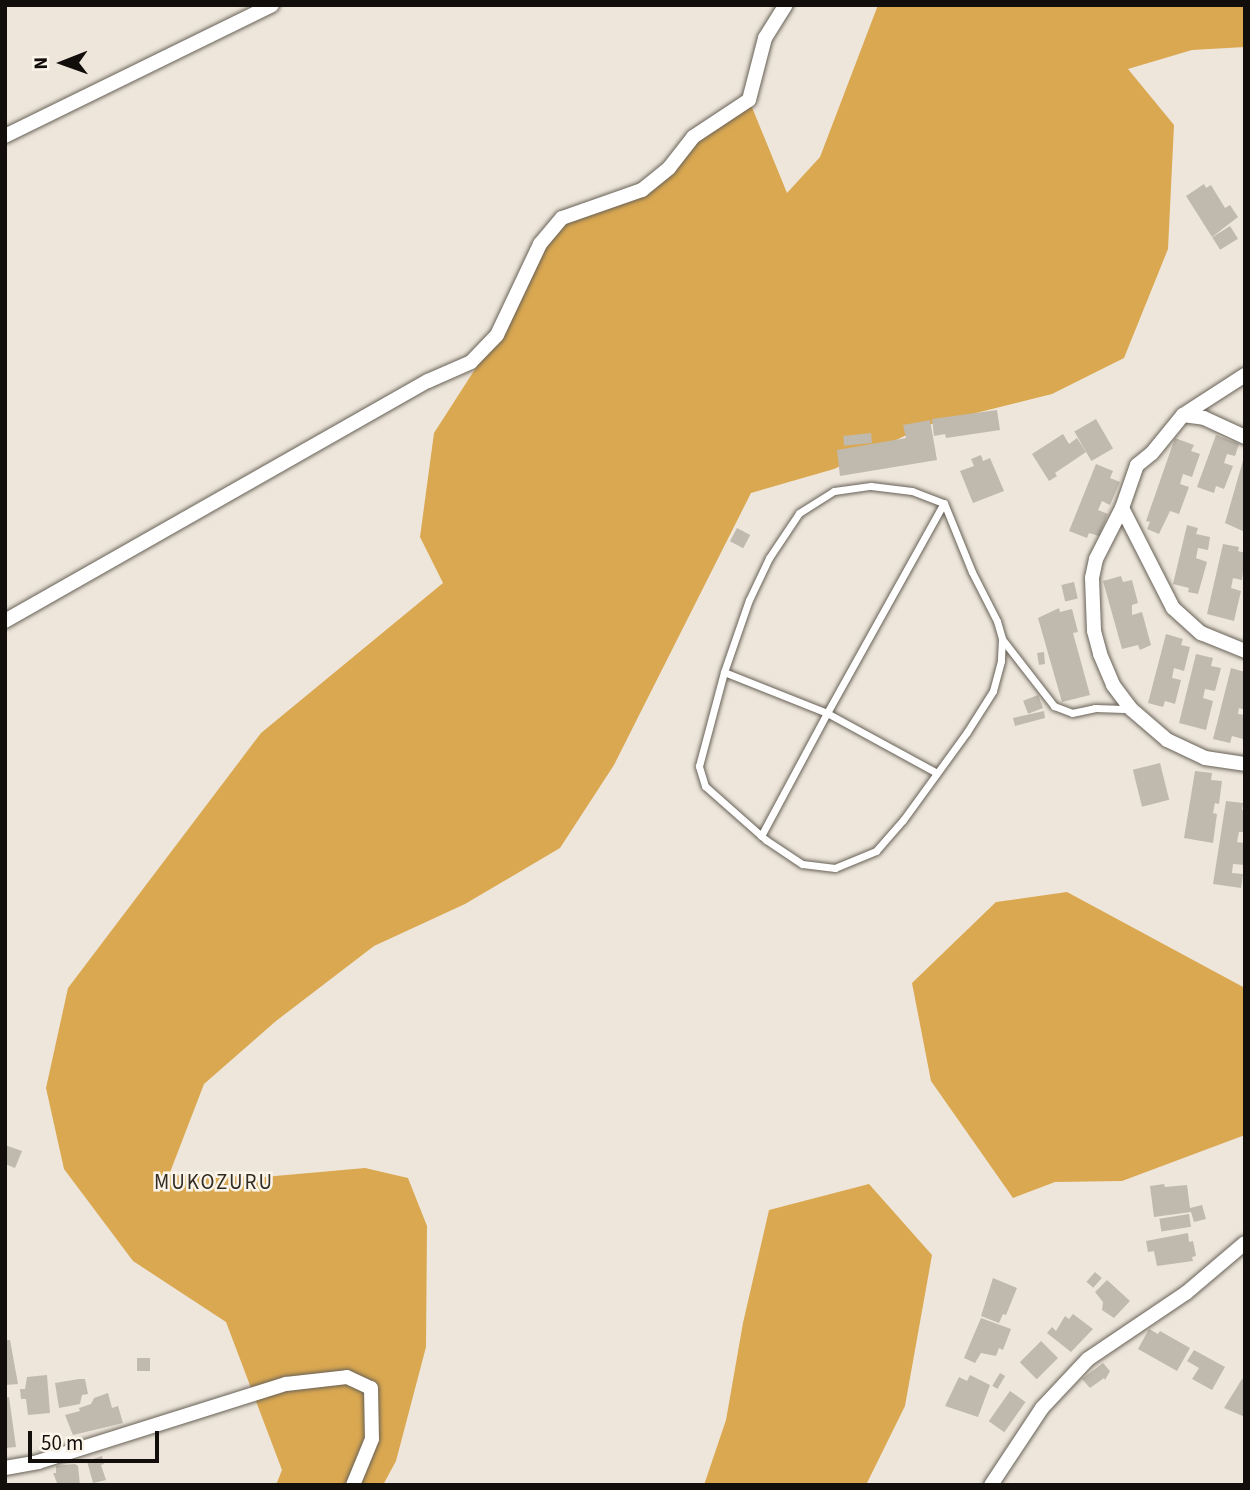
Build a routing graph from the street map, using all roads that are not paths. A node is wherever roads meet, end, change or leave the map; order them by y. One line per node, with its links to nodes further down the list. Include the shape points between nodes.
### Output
1 (272, 5): 3 (street)
2 (786, 5): 9 (street, via 765,38 749,100 693,137 669,168 642,190 562,218 540,244 497,335 471,362)
3 (5, 136)
4 (1245, 375): 5 (street)
5 (1183, 415): 6 (street, via 1204,418); 8 (street, via 1137,465)
6 (1245, 437)
7 (944, 503): 10 (lane); 12 (lane, via 912,491 871,486 834,491 799,513 769,558 749,600); 14 (lane)
8 (1122, 508): 11 (street, via 1173,608 1201,633); 13 (street, via 1096,559 1094,631 1114,685)
9 (5, 621)
10 (1002, 639): 13 (lane, via 1054,706 1072,713); 16 (lane, via 993,691)
11 (1245, 651)
12 (724, 672): 14 (lane); 17 (lane, via 699,766 705,786)
13 (1131, 709): 15 (street, via 1167,740 1196,754)
14 (827, 713): 16 (lane); 17 (lane)
15 (1245, 764)
16 (937, 773): 17 (lane, via 876,851 835,868 802,864)
17 (761, 836)
18 (1245, 1243): 21 (street, via 1186,1293 1088,1359 1042,1408)
19 (5, 1468): 20 (street, via 38,1462 286,1384 347,1377 371,1388 372,1439)
20 (353, 1485)
21 (991, 1485)

